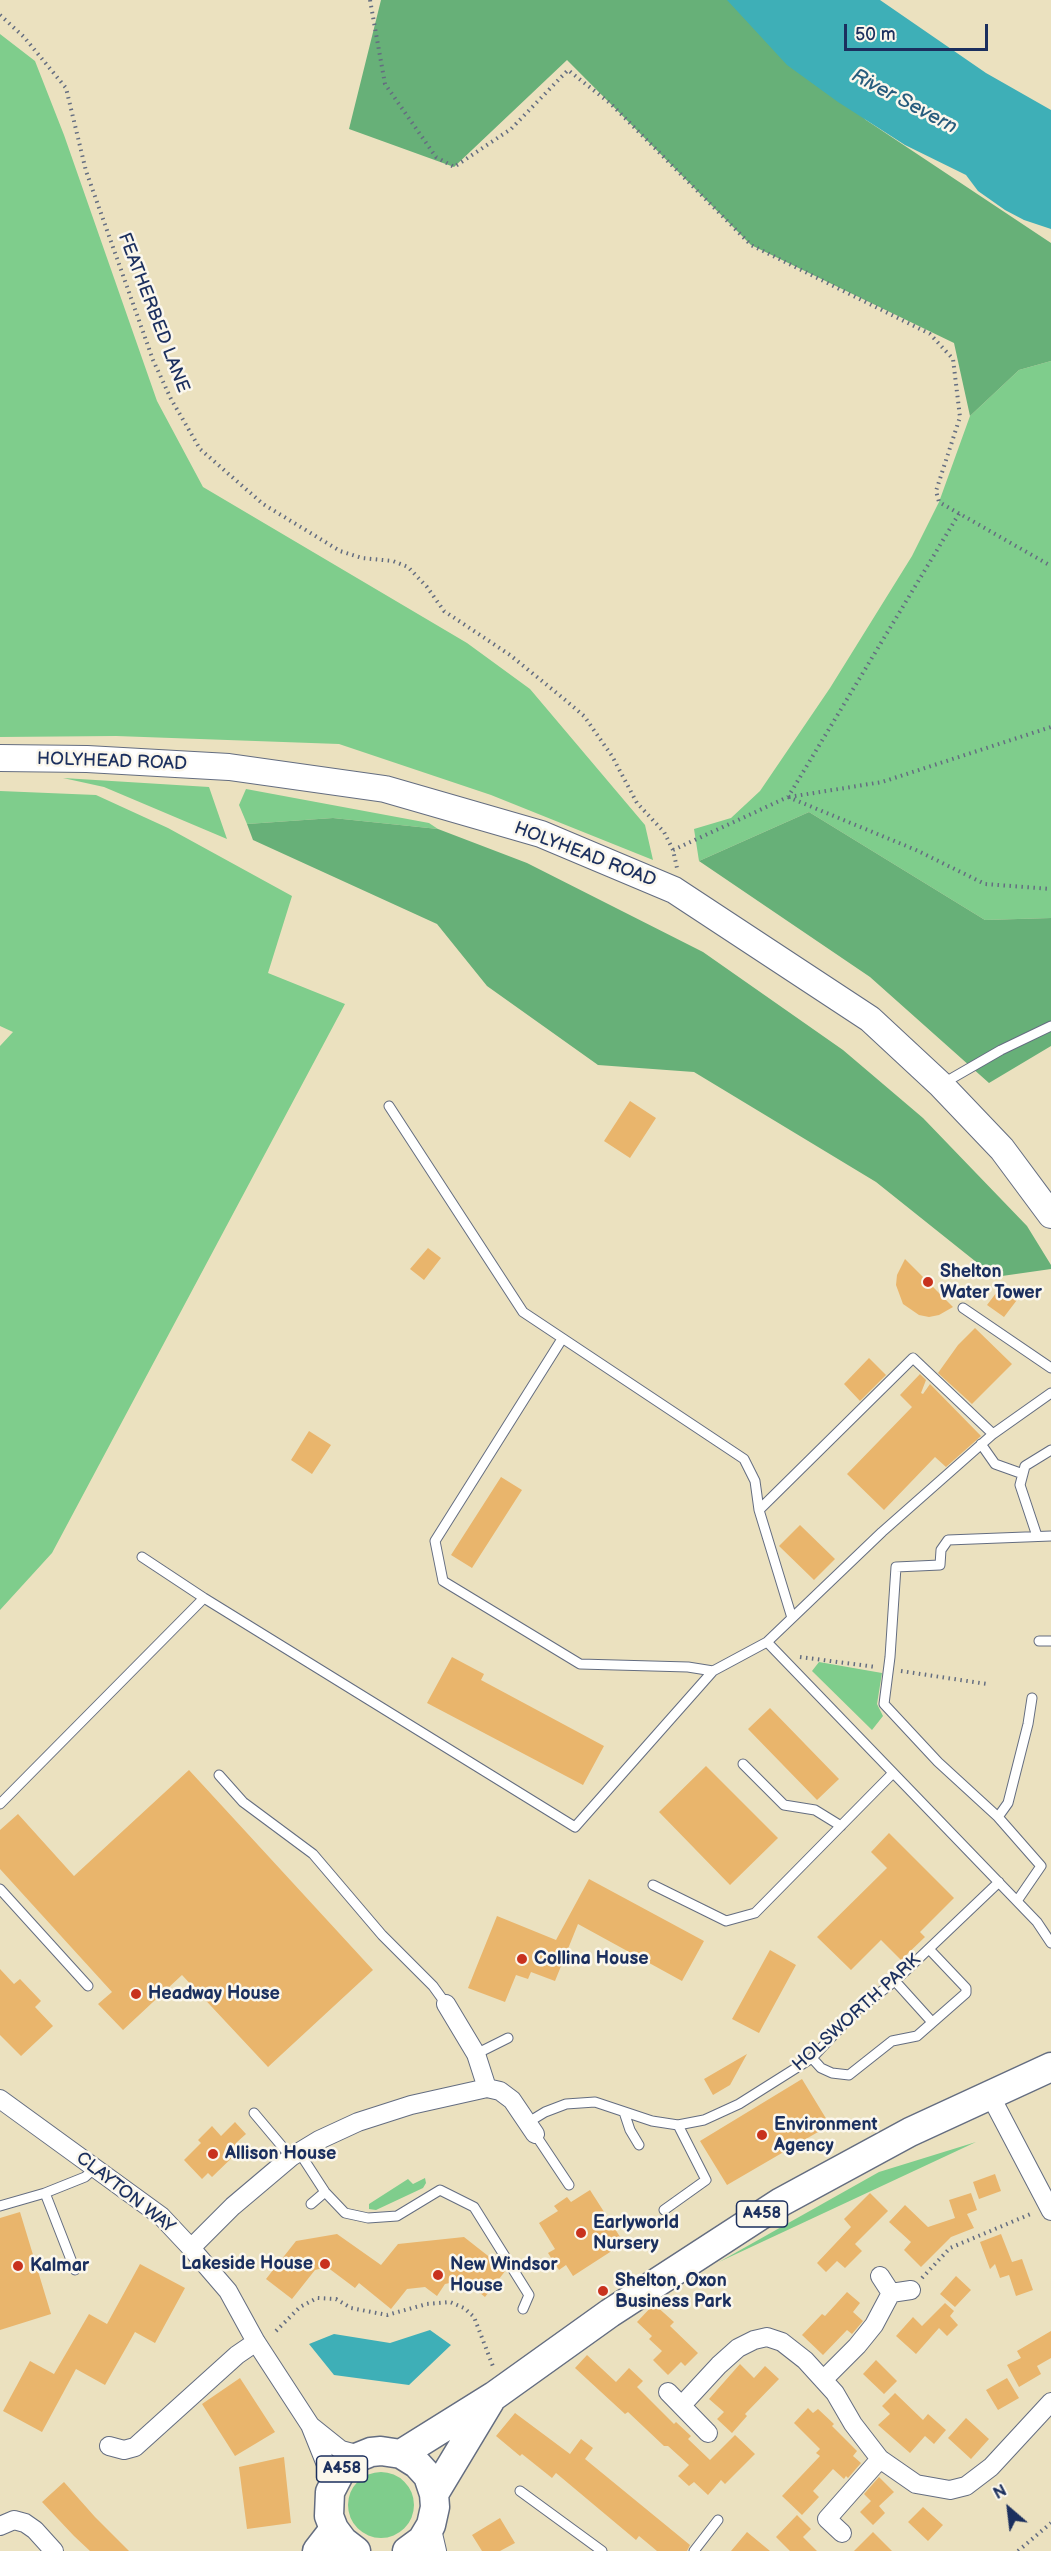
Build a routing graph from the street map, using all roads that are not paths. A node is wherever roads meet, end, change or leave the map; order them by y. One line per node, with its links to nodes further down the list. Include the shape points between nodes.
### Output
1 (0, 758): 3 (main road, HOLYHEAD ROAD, via 229,767 386,789 541,834 674,890 870,1019)
2 (1051, 1026): 3 (lane)
3 (941, 1085): 5 (main road, HOLYHEAD ROAD, via 1002,1149)
4 (389, 1106): 7 (lane, via 523,1312)
5 (1051, 1215)
6 (963, 1308): 8 (lane)
7 (562, 1339): 14 (lane, via 744,1458 755,1481); 23 (lane, via 435,1541 443,1581 580,1664)
8 (1051, 1368)
9 (1051, 1393): 10 (lane)
10 (993, 1434): 11 (lane); 14 (lane, via 912,1358)
11 (981, 1444): 13 (lane, via 995,1464); 19 (lane)
12 (1051, 1450): 13 (lane, via 1025,1466)
13 (1023, 1474): 15 (lane, via 1020,1485)
14 (759, 1510): 19 (lane)
15 (1037, 1536): 16 (lane); 29 (lane, via 948,1540 940,1550 939,1565 896,1567 884,1704 938,1762)
16 (1051, 1536)
17 (142, 1557): 18 (lane)
18 (204, 1598): 23 (lane, via 575,1827); 28 (lane)
19 (792, 1618): 22 (lane)
20 (1039, 1641): 21 (lane)
21 (1051, 1641)
22 (767, 1642): 23 (lane); 26 (lane)
23 (713, 1671)
24 (1032, 1698): 29 (lane, via 1008,1803)
25 (743, 1764): 30 (lane, via 784,1805 815,1810)
26 (894, 1773): 30 (lane); 31 (lane)
27 (219, 1774): 39 (lane, via 243,1802 313,1854)
28 (0, 1804)
29 (998, 1816): 34 (lane, via 1041,1866)
30 (841, 1826): 32 (lane, via 756,1913 726,1921)
31 (999, 1882): 34 (lane); 36 (lane, HOLSWORTH PARK)
32 (652, 1886)
33 (0, 1889): 38 (lane)
34 (1017, 1901): 35 (lane)
35 (1051, 1943)
36 (929, 1949): 37 (lane, HOLSWORTH PARK); 40 (lane, via 966,1988 966,1993)
37 (895, 1981): 40 (lane); 43 (lane, HOLSWORTH PARK, via 857,2010)
38 (88, 1986)
39 (446, 2004): 42 (street)
40 (932, 2022): 43 (lane, via 917,2036 892,2041 849,2075 821,2068)
41 (508, 2038): 42 (lane)
42 (476, 2054): 45 (street)
43 (812, 2058): 50 (lane, HOLSWORTH PARK, via 739,2104 704,2120)
44 (1051, 2067): 46 (main road, A458)
45 (488, 2088): 51 (street, via 512,2100); 53 (street, via 411,2105 358,2122)
46 (990, 2095): 60 (street); 70 (main road, A458, via 910,2132 781,2202)
47 (0, 2099): 54 (street, CLAYTON WAY)
48 (624, 2112): 50 (lane, HOLSWORTH PARK); 51 (lane, HOLSWORTH PARK, via 595,2102 577,2103 545,2112); 52 (lane)
49 (254, 2113): 53 (lane)
50 (678, 2125): 61 (lane, via 706,2180)
51 (531, 2129): 55 (lane)
52 (639, 2145)
53 (295, 2154): 56 (lane); 62 (street)
54 (96, 2167): 57 (lane, via 85,2177); 62 (street, CLAYTON WAY, via 161,2216)
55 (569, 2185)
56 (325, 2192): 58 (lane); 67 (lane, via 345,2213 368,2218 397,2216 440,2190 474,2207 529,2295)
57 (45, 2193): 59 (lane); 63 (lane)
58 (311, 2204)
59 (0, 2206)
60 (1050, 2209)
61 (664, 2210)
62 (191, 2248): 68 (street, CLAYTON WAY, via 228,2291)
63 (75, 2270)
64 (880, 2276): 66 (street)
65 (911, 2290): 66 (street)
66 (891, 2293): 69 (street, via 874,2325)
67 (523, 2309)
68 (256, 2342): 74 (street, CLAYTON WAY); 76 (street, via 237,2355 137,2452)
69 (823, 2380): 73 (street, via 794,2350 767,2337 738,2348); 79 (street)
70 (495, 2384): 77 (main road, A458); 82 (main road, A458)
71 (668, 2392): 73 (street)
72 (1051, 2402): 79 (street, via 991,2467 966,2486 950,2490 916,2484)
73 (682, 2405): 75 (street)
74 (310, 2425): 78 (street, CLAYTON WAY, via 341,2450); 80 (street, CLAYTON WAY)
75 (708, 2433)
76 (109, 2446)
77 (401, 2454): 78 (main road, A458, via 381,2451); 82 (main road, via 428,2476)
78 (360, 2455): 80 (main road, A458, via 343,2467)
79 (880, 2459): 85 (street, via 827,2519)
80 (333, 2482): 87 (main road, A458)
81 (520, 2491): 91 (lane)
82 (434, 2494): 86 (main road, A458)
83 (718, 2520): 92 (lane)
84 (0, 2526): 88 (street, via 14,2520 26,2523)
85 (842, 2533)
86 (434, 2538): 90 (main road, A458, via 422,2540)
87 (326, 2540): 89 (main road, A458, via 343,2541)
88 (54, 2551)
89 (356, 2551)
90 (407, 2551)
91 (602, 2551)
92 (694, 2551)

